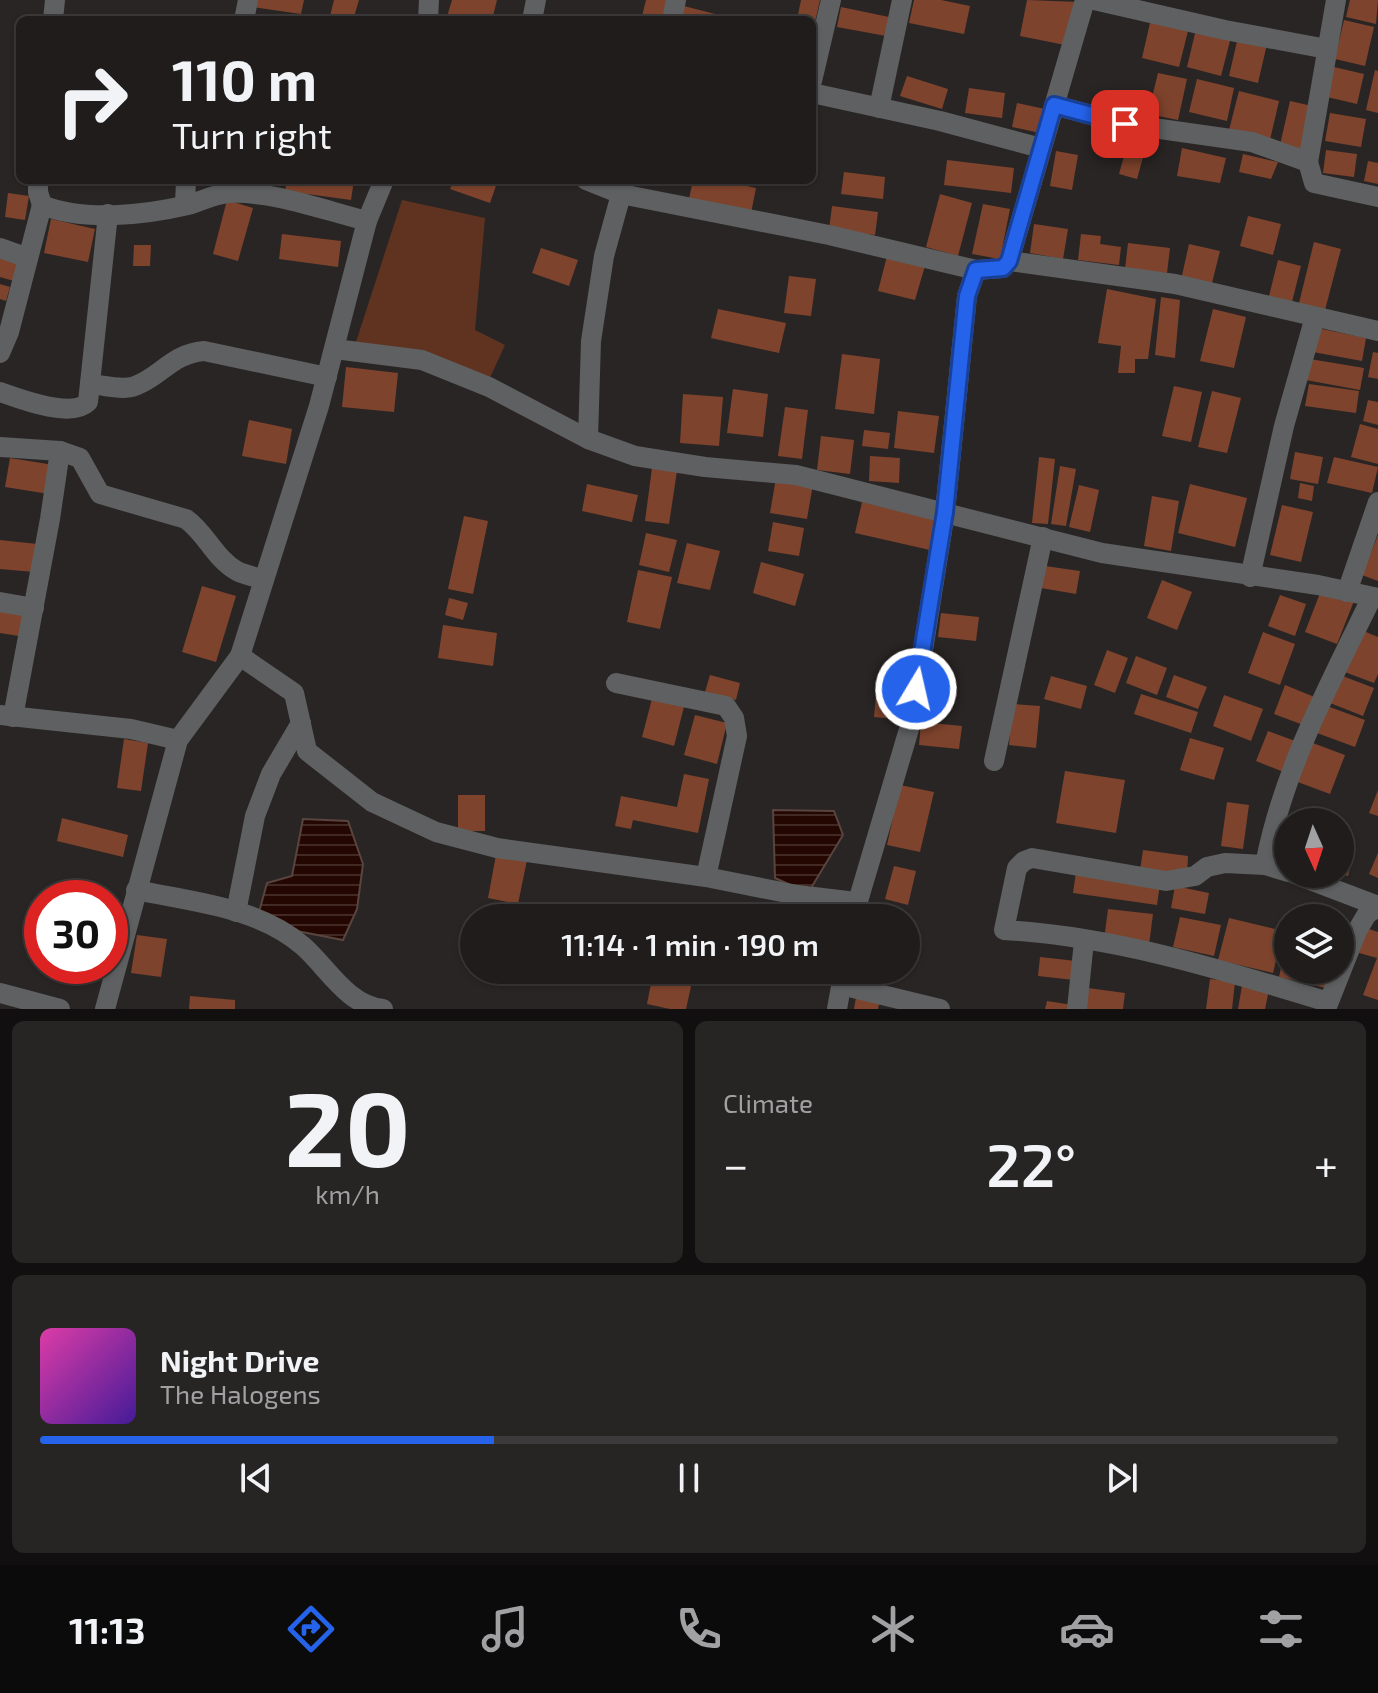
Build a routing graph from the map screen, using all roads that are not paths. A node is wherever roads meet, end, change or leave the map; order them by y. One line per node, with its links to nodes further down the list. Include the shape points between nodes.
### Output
1 (831, 0): 7 (street)
2 (902, 0): 10 (street)
3 (1085, 0): 9 (street)
4 (1094, 0): 6 (street)
5 (1336, 0): 6 (street)
6 (1327, 49): 12 (street)
7 (816, 64)
8 (816, 94): 10 (street)
9 (1054, 105): 11 (street); 12 (street, via 1125,124 1252,142)
10 (879, 108): 11 (street)
11 (1041, 148): 24 (street)
12 (1308, 162): 17 (street, via 1314,183)
13 (38, 184): 18 (street)
14 (186, 184): 19 (street)
15 (382, 184): 21 (street)
16 (623, 187): 25 (street); 33 (street, via 604,256 591,341)
17 (1378, 197)
18 (42, 205): 20 (street, via 70,213); 23 (street)
19 (185, 205): 20 (street); 21 (street, via 223,193 245,193)
20 (108, 214): 31 (street)
21 (367, 221): 28 (street)
22 (0, 248): 23 (street)
23 (28, 258): 29 (street)
24 (1009, 261): 25 (street, via 1003,268); 26 (street, via 1175,284)
25 (976, 270): 37 (street, via 967,296)
26 (1315, 317): 27 (street); 39 (street)
27 (1378, 331)
28 (335, 349): 30 (street); 33 (street, via 422,360 489,387)
29 (0, 353)
30 (327, 377): 31 (street, via 204,351 175,359 135,386); 40 (street)
31 (90, 384): 32 (street, via 88,402 76,408 28,402)
32 (0, 392)
33 (588, 439): 37 (street, via 635,456 796,475)
34 (0, 447): 35 (street)
35 (60, 451): 40 (street, via 80,458 100,494 186,519 224,561); 44 (street)
36 (1378, 502): 41 (street)
37 (945, 512): 38 (street); 57 (street, via 912,719)
38 (1043, 537): 39 (street, via 1102,553); 50 (street)
39 (1250, 577): 41 (street)
40 (263, 579): 45 (street)
41 (1347, 592): 42 (street)
42 (1375, 598): 51 (street, via 1305,737 1272,825)
43 (0, 602): 44 (street)
44 (34, 608): 47 (street)
45 (240, 656): 48 (street, via 294,693); 49 (street)
46 (616, 683): 53 (street, via 726,706 734,718 737,736 731,771)
47 (7, 716): 49 (street, via 131,729)
48 (301, 723): 53 (street, via 307,751 329,770 372,802 436,832 497,848); 59 (street, via 271,774 255,816)
49 (178, 740): 55 (street)
50 (994, 761)
51 (1265, 865): 52 (street); 60 (street, via 1225,863 1166,881 1032,858 1024,861 1017,868 1004,930)
52 (1274, 868)
53 (706, 877): 56 (street)
54 (1331, 888): 58 (street)
55 (136, 890): 59 (street); 66 (street)
56 (831, 904)
57 (856, 904)
58 (1378, 906): 64 (street, via 1357,931)
59 (236, 912): 67 (street, via 276,926 351,996)
60 (1084, 941): 64 (street, via 1182,960); 70 (street)
61 (842, 984): 68 (street)
62 (862, 984): 69 (street)
63 (0, 993): 65 (street)
64 (1327, 1006)
65 (60, 1009)
66 (105, 1009)
67 (383, 1009)
68 (837, 1009)
69 (940, 1009)
70 (1077, 1009)

